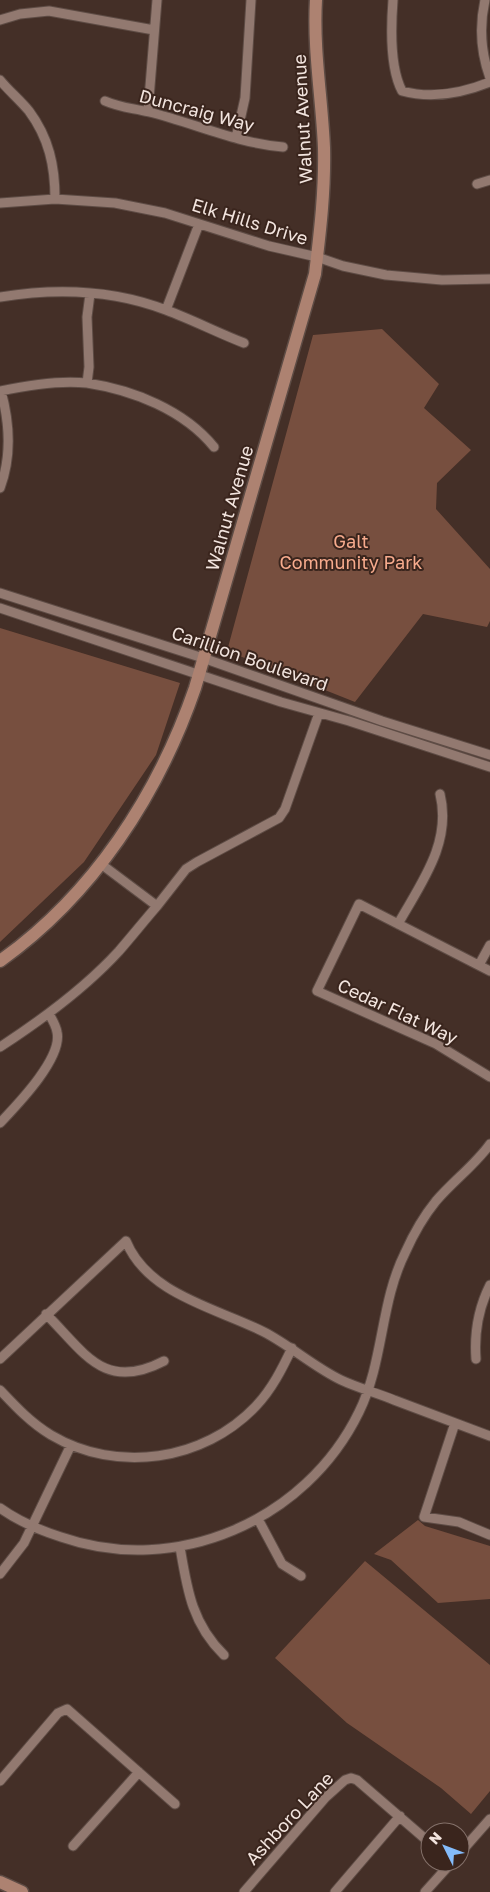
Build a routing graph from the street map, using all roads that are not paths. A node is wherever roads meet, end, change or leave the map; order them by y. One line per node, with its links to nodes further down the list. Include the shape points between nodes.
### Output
1 (157, 0): 7 (street)
2 (252, 0): 12 (street, via 245,98)
3 (316, 0): 19 (street, Walnut Avenue, via 316,53 324,164)
4 (393, 0): 9 (street, via 393,50 402,91 426,95 455,93)
5 (485, 0): 9 (street, via 482,49)
6 (0, 20): 7 (street, via 50,11)
7 (154, 30): 11 (street)
8 (0, 80): 16 (street, via 28,110 44,135 53,163)
9 (490, 80)
10 (104, 101): 11 (street, Duncraig Way, via 119,107)
11 (148, 111): 12 (street, Duncraig Way)
12 (236, 138): 13 (street, Duncraig Way)
13 (283, 147)
14 (490, 180): 15 (street)
15 (477, 184)
16 (55, 199): 17 (street, Elk Hills Drive); 18 (street, Elk Hills Drive, via 137,206)
17 (0, 203)
18 (199, 224): 19 (street, Elk Hills Drive); 23 (street)
19 (317, 257): 20 (street, Elk Hills Drive, via 343,266 412,279); 31 (street, Walnut Avenue, via 307,304)
20 (490, 279)
21 (90, 294): 22 (street, via 58,291); 23 (street); 25 (street)
22 (0, 297)
23 (166, 310): 24 (street)
24 (244, 343)
25 (87, 383): 26 (street, via 47,383); 27 (street, via 164,408 199,431)
26 (1, 391): 28 (street, via 9,446)
27 (214, 447)
28 (0, 488)
29 (0, 593): 31 (street, Carillion Boulevard)
30 (0, 608): 32 (street, Carillion Boulevard)
31 (203, 658): 32 (street, Walnut Avenue); 34 (street, Carillion Boulevard)
32 (199, 675): 33 (street, Carillion Boulevard); 37 (street, Walnut Avenue, via 158,776)
33 (319, 713): 35 (street, Carillion Boulevard); 38 (street, via 286,809 279,818 186,869)
34 (490, 755)
35 (490, 767)
36 (440, 794): 39 (street, via 443,818 439,848)
37 (101, 864): 38 (street); 41 (street, Walnut Avenue, via 63,907)
38 (156, 906): 44 (street, via 118,952)
39 (398, 924): 42 (street); 46 (street, Cedar Flat Way, via 358,904 316,991 436,1044)
40 (490, 945): 42 (street)
41 (0, 961)
42 (479, 965): 43 (street)
43 (490, 971)
44 (49, 1014): 45 (street); 47 (street, via 58,1032 55,1051 34,1086)
45 (0, 1047)
46 (490, 1077)
47 (0, 1123)
48 (490, 1144): 56 (street, via 435,1203 404,1254 391,1289 380,1350)
49 (490, 1285): 53 (street, via 477,1321)
50 (46, 1314): 51 (street, via 126,1241 131,1254 146,1270 176,1293 248,1324); 52 (street); 54 (street, via 89,1358 107,1370 135,1373)
51 (292, 1348): 56 (street, via 331,1375); 59 (street, via 276,1380 256,1405 233,1426 205,1442 170,1454 135,1458 103,1455)
52 (0, 1359)
53 (476, 1359)
54 (164, 1361)
55 (0, 1390): 59 (street, via 26,1417)
56 (368, 1390): 57 (street); 61 (street, via 350,1430 325,1465 294,1495)
57 (455, 1423): 58 (street); 63 (street, via 424,1517 459,1522)
58 (490, 1436)
59 (70, 1445): 62 (street)
60 (0, 1508): 62 (street)
61 (258, 1519): 64 (street, via 220,1536); 66 (street, via 282,1564)
62 (32, 1526): 64 (street, via 72,1541 115,1549); 65 (street, via 16,1556)
63 (490, 1535)
64 (180, 1547): 67 (street, via 195,1614)
65 (0, 1574)
66 (301, 1576)
67 (224, 1656)
68 (139, 1772): 69 (street, via 67,1709 58,1713); 70 (street); 75 (street)
69 (0, 1781)
70 (175, 1804)
71 (400, 1816): 73 (street, Ashboro Lane); 79 (street, Ashboro Lane, via 357,1780 345,1780); 80 (street)
72 (490, 1819): 74 (street)
73 (420, 1834)
74 (470, 1842)
75 (73, 1846)
76 (443, 1872): 81 (street)
77 (0, 1882): 78 (street)
78 (22, 1892)
79 (244, 1892)
80 (335, 1892)
81 (425, 1892)

